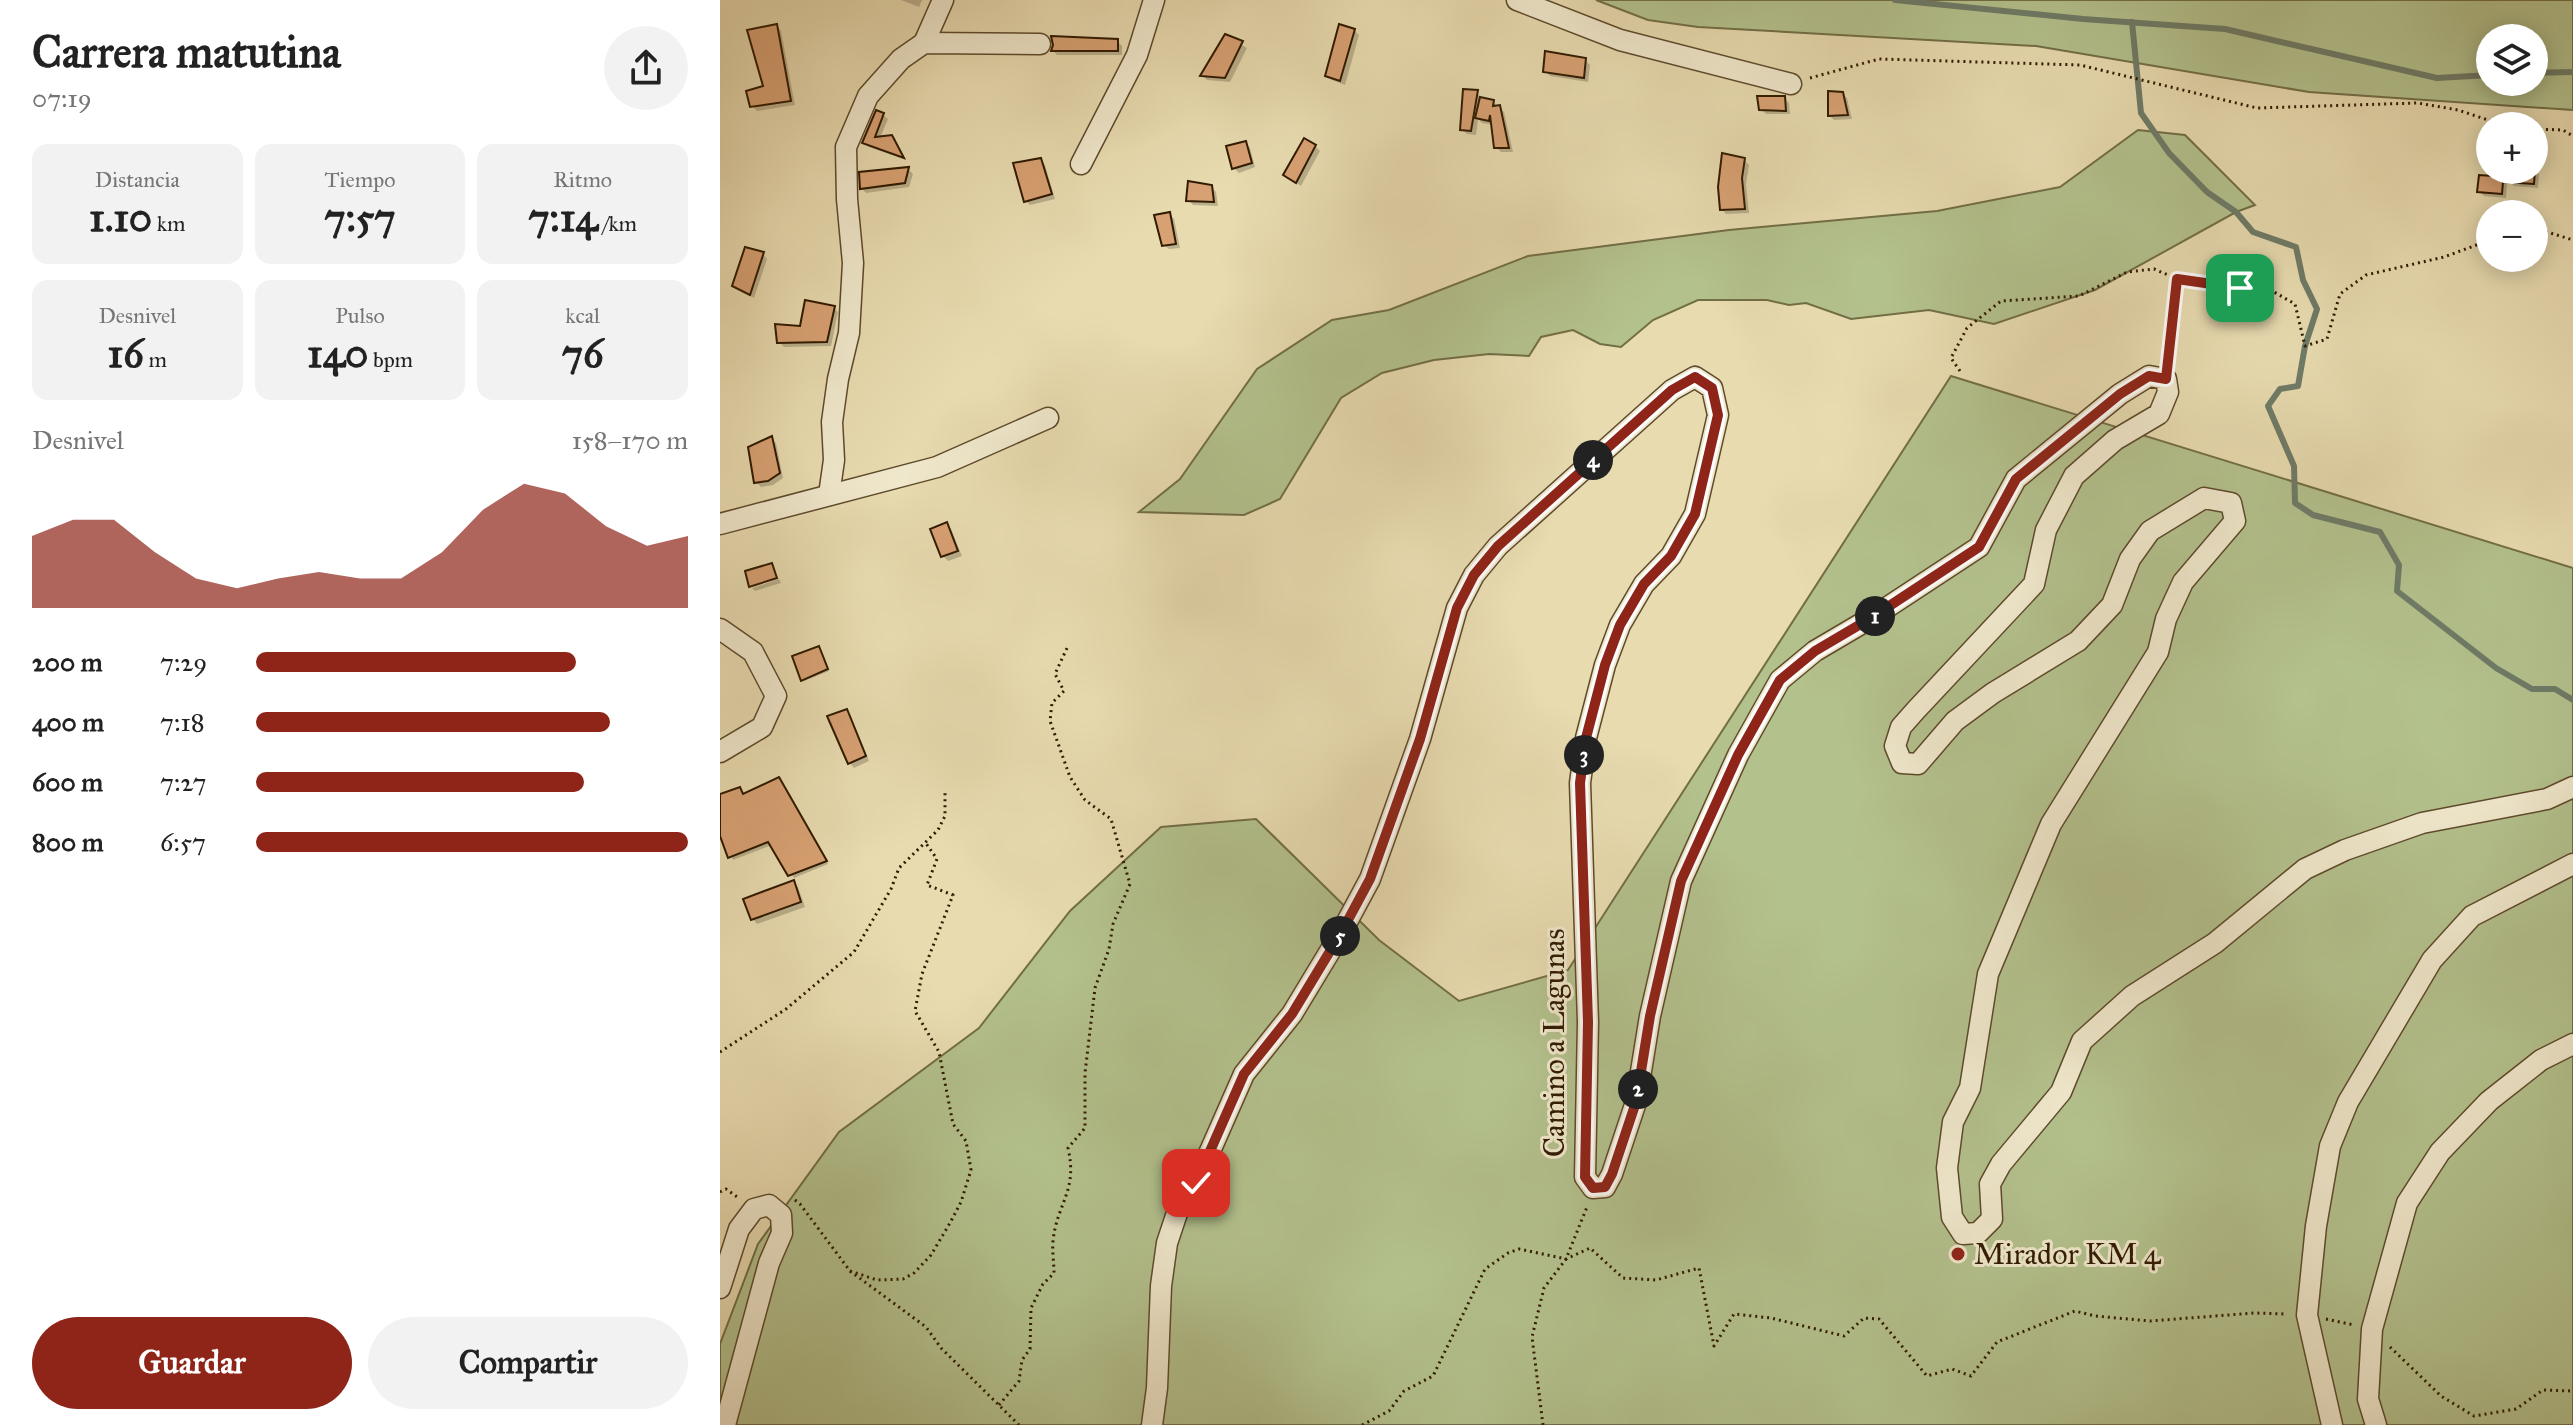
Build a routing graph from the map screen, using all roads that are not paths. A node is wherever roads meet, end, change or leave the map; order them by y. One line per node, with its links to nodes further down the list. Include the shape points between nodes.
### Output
1 (943, 0): 4 (street)
2 (1154, 0): 7 (street, via 1137,55)
3 (1517, 0): 6 (street, via 1620,40)
4 (924, 43): 5 (street); 9 (street, via 901,59 868,96 846,147 853,263 849,333 832,422)
5 (1040, 44)
6 (1791, 84)
7 (1081, 164)
8 (1048, 418): 9 (street, via 937,467)
9 (829, 495): 10 (street)
10 (720, 524)
11 (720, 629): 12 (street, via 753,652 776,696 762,727)
12 (720, 752)
13 (2573, 787): 18 (street, Camino a Lagunas, via 2547,799 2422,823 2305,869 2215,943 2132,996 2082,1041 2061,1092 1990,1184 1992,1219 1978,1233 1963,1234 1952,1217 1947,1168 1953,1122 1970,1088 1988,974 2051,824 2158,652 2183,582 2235,521 2231,503 2204,498 2150,531 2130,559 2112,605 2078,641 1955,721 1918,764 1902,763 1895,746 1901,727 2034,584 2046,530 2074,476 2115,440 2159,414 2168,392 2166,379 2149,376 2016,479 1979,547 1815,651 1780,680 1738,755 1681,881 1636,1102 1612,1174 1605,1187 1593,1188 1585,1177 1588,1022 1580,783 1586,738 1620,625 1695,514 1718,415 1712,388 1695,377 1672,390 1498,546 1474,575 1457,608 1420,739 1370,879 1292,1014 1244,1074 1196,1183 1177,1213 1161,1286)
14 (2573, 864): 19 (street, via 2472,916 2432,960 2348,1102 2330,1146 2307,1315)
15 (2573, 1044): 20 (street, via 2541,1060 2489,1101 2440,1152 2407,1203 2372,1329 2368,1399)
16 (720, 1288): 17 (street, via 739,1229 754,1209 769,1205 781,1215 782,1233)
17 (725, 1425)
18 (1152, 1425)
19 (2332, 1425)
20 (2376, 1425)

